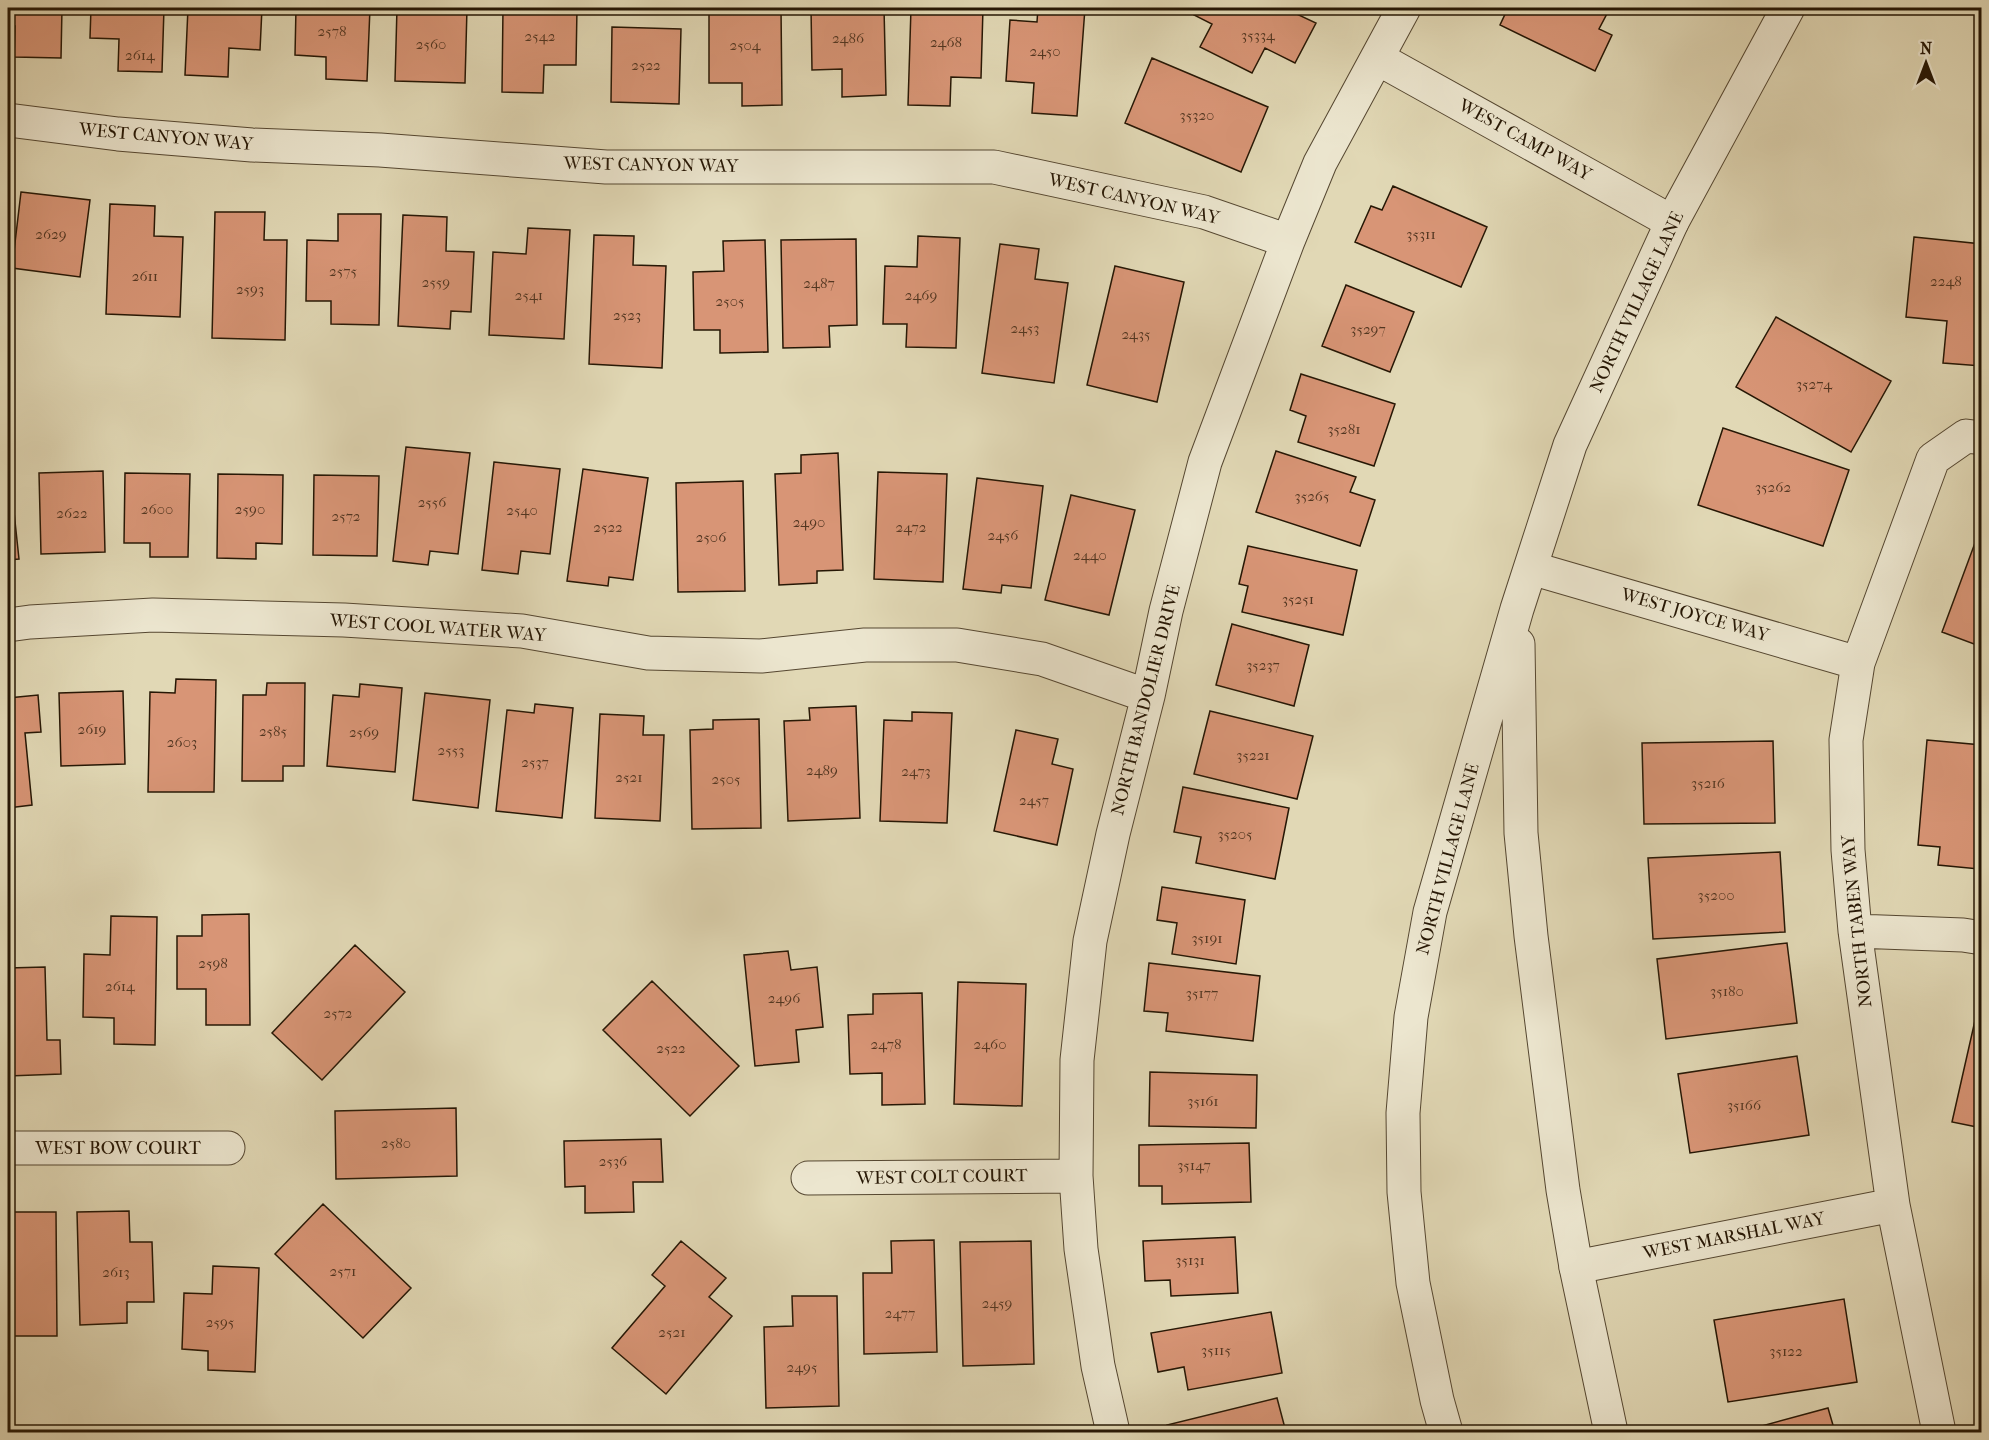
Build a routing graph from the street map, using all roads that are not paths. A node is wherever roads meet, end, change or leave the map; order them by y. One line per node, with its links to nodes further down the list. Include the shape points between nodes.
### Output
1 (1404, 8): 3 (street, NORTH BANDOLIER DRIVE)
2 (1788, 8): 5 (street, NORTH VILLAGE LANE)
3 (1377, 58): 5 (street, WEST CAMP WAY); 6 (street, NORTH BANDOLIER DRIVE, via 1320,164)
4 (8, 120): 6 (street, WEST CANYON WAY, via 252,145 606,167 994,167 1204,212)
5 (1672, 222): 8 (street, NORTH VILLAGE LANE, via 1570,446)
6 (1288, 241): 12 (street, NORTH BANDOLIER DRIVE, via 1205,462)
7 (1974, 437): 11 (street, NORTH TABEN WAY, via 1933,459)
8 (1531, 568): 9 (street, NORTH VILLAGE LANE); 11 (street, WEST JOYCE WAY)
9 (1517, 609): 20 (street, NORTH VILLAGE LANE, via 1521,832); 22 (street, NORTH VILLAGE LANE, via 1431,912 1410,1029 1403,1113 1404,1192 1413,1283)
10 (8, 625): 12 (street, WEST COOL WATER WAY, via 153,615 344,620 522,631 648,653 761,656 865,645 957,645 1042,659)
11 (1858, 663): 13 (street, NORTH TABEN WAY, via 1846,740 1848,850)
12 (1148, 696): 17 (street, NORTH BANDOLIER DRIVE, via 1090,941 1077,1060)
13 (1855, 931): 14 (street); 19 (street, NORTH TABEN WAY)
14 (1982, 938)
15 (8, 1148): 16 (street, WEST BOW COURT)
16 (228, 1148)
17 (1076, 1176): 18 (street, WEST COLT COURT); 21 (street, NORTH BANDOLIER DRIVE, via 1081,1249 1098,1365)
18 (808, 1178)
19 (1893, 1205): 20 (street, WEST MARSHAL WAY); 24 (street, NORTH TABEN WAY)
20 (1575, 1267): 23 (street, NORTH VILLAGE LANE)
21 (1113, 1432)
22 (1446, 1432)
23 (1611, 1432)
24 (1939, 1432)

